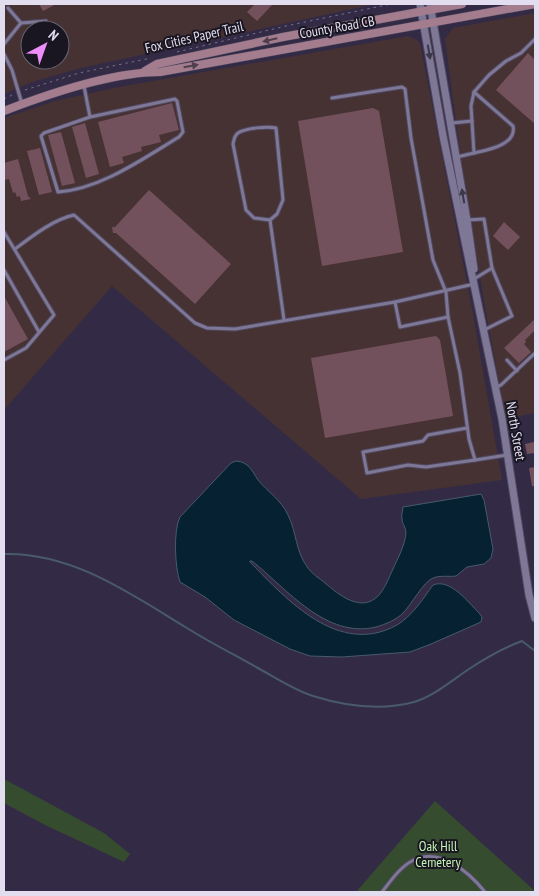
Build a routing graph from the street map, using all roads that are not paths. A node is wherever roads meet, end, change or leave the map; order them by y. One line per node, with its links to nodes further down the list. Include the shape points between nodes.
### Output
1 (462, 4): 3 (main road, County Road CB)
2 (535, 4): 7 (main road, County Road CB)
3 (431, 6): 4 (main road, County Road CB); 7 (street, North Street)
4 (421, 7): 9 (street, North Street); 13 (main road, County Road CB, one-way to 13, via 157,64)
5 (8, 8): 6 (lane)
6 (20, 22)
7 (434, 23): 9 (main road, County Road CB); 21 (street, North Street)
8 (20, 24): 11 (lane)
9 (424, 24): 13 (main road, County Road CB, one-way to 9, via 160,72); 30 (street, North Street, one-way to 30, via 447,155)
10 (535, 39): 15 (lane, via 520,54 489,75)
11 (4, 44)
12 (4, 54): 17 (lane)
13 (143, 72): 14 (main road, County Road CB)
14 (84, 85): 17 (main road, County Road CB); 19 (lane)
15 (474, 92): 20 (lane); 22 (lane, via 513,126 514,132 503,145)
16 (332, 98): 31 (lane, via 402,86 406,89 433,260)
17 (22, 105): 18 (main road, County Road CB)
18 (4, 111)
19 (90, 117): 19 (lane, via 44,132 42,136 58,192 98,182 124,170 183,132 175,99)
20 (472, 121): 21 (lane); 22 (lane)
21 (451, 123): 23 (street, North Street)
22 (474, 153): 23 (lane)
23 (456, 157): 25 (street, North Street, one-way to 23)
24 (270, 220): 24 (lane, via 284,200 276,128 269,126 239,132 233,144 246,210 254,218); 34 (lane)
25 (467, 220): 28 (lane, via 484,219); 30 (street, North Street)
26 (4, 232): 27 (lane)
27 (14, 248): 34 (lane, via 74,215 195,323 208,328 235,329); 36 (lane, via 54,315)
28 (492, 268): 30 (lane); 35 (lane, via 512,316)
29 (4, 270): 36 (lane)
30 (475, 282): 31 (lane); 35 (street, North Street)
31 (446, 292): 32 (lane); 33 (lane)
32 (395, 302): 33 (lane, via 400,327); 34 (lane)
33 (448, 316): 42 (lane)
34 (284, 320)
35 (484, 330): 41 (street, North Street)
36 (38, 332): 38 (lane, via 26,348)
37 (535, 354): 40 (lane)
38 (4, 360)
39 (507, 360): 40 (lane)
40 (517, 371): 41 (lane)
41 (495, 387): 43 (street, North Street)
42 (467, 428): 44 (lane); 44 (lane, via 428,434 423,441 363,452 367,473 408,465 426,467)
43 (508, 455): 44 (lane); 45 (street, North Street)
44 (474, 460)
45 (535, 618)
46 (382, 892): 47 (lane, via 412,860 429,858 460,867)
47 (484, 892)

